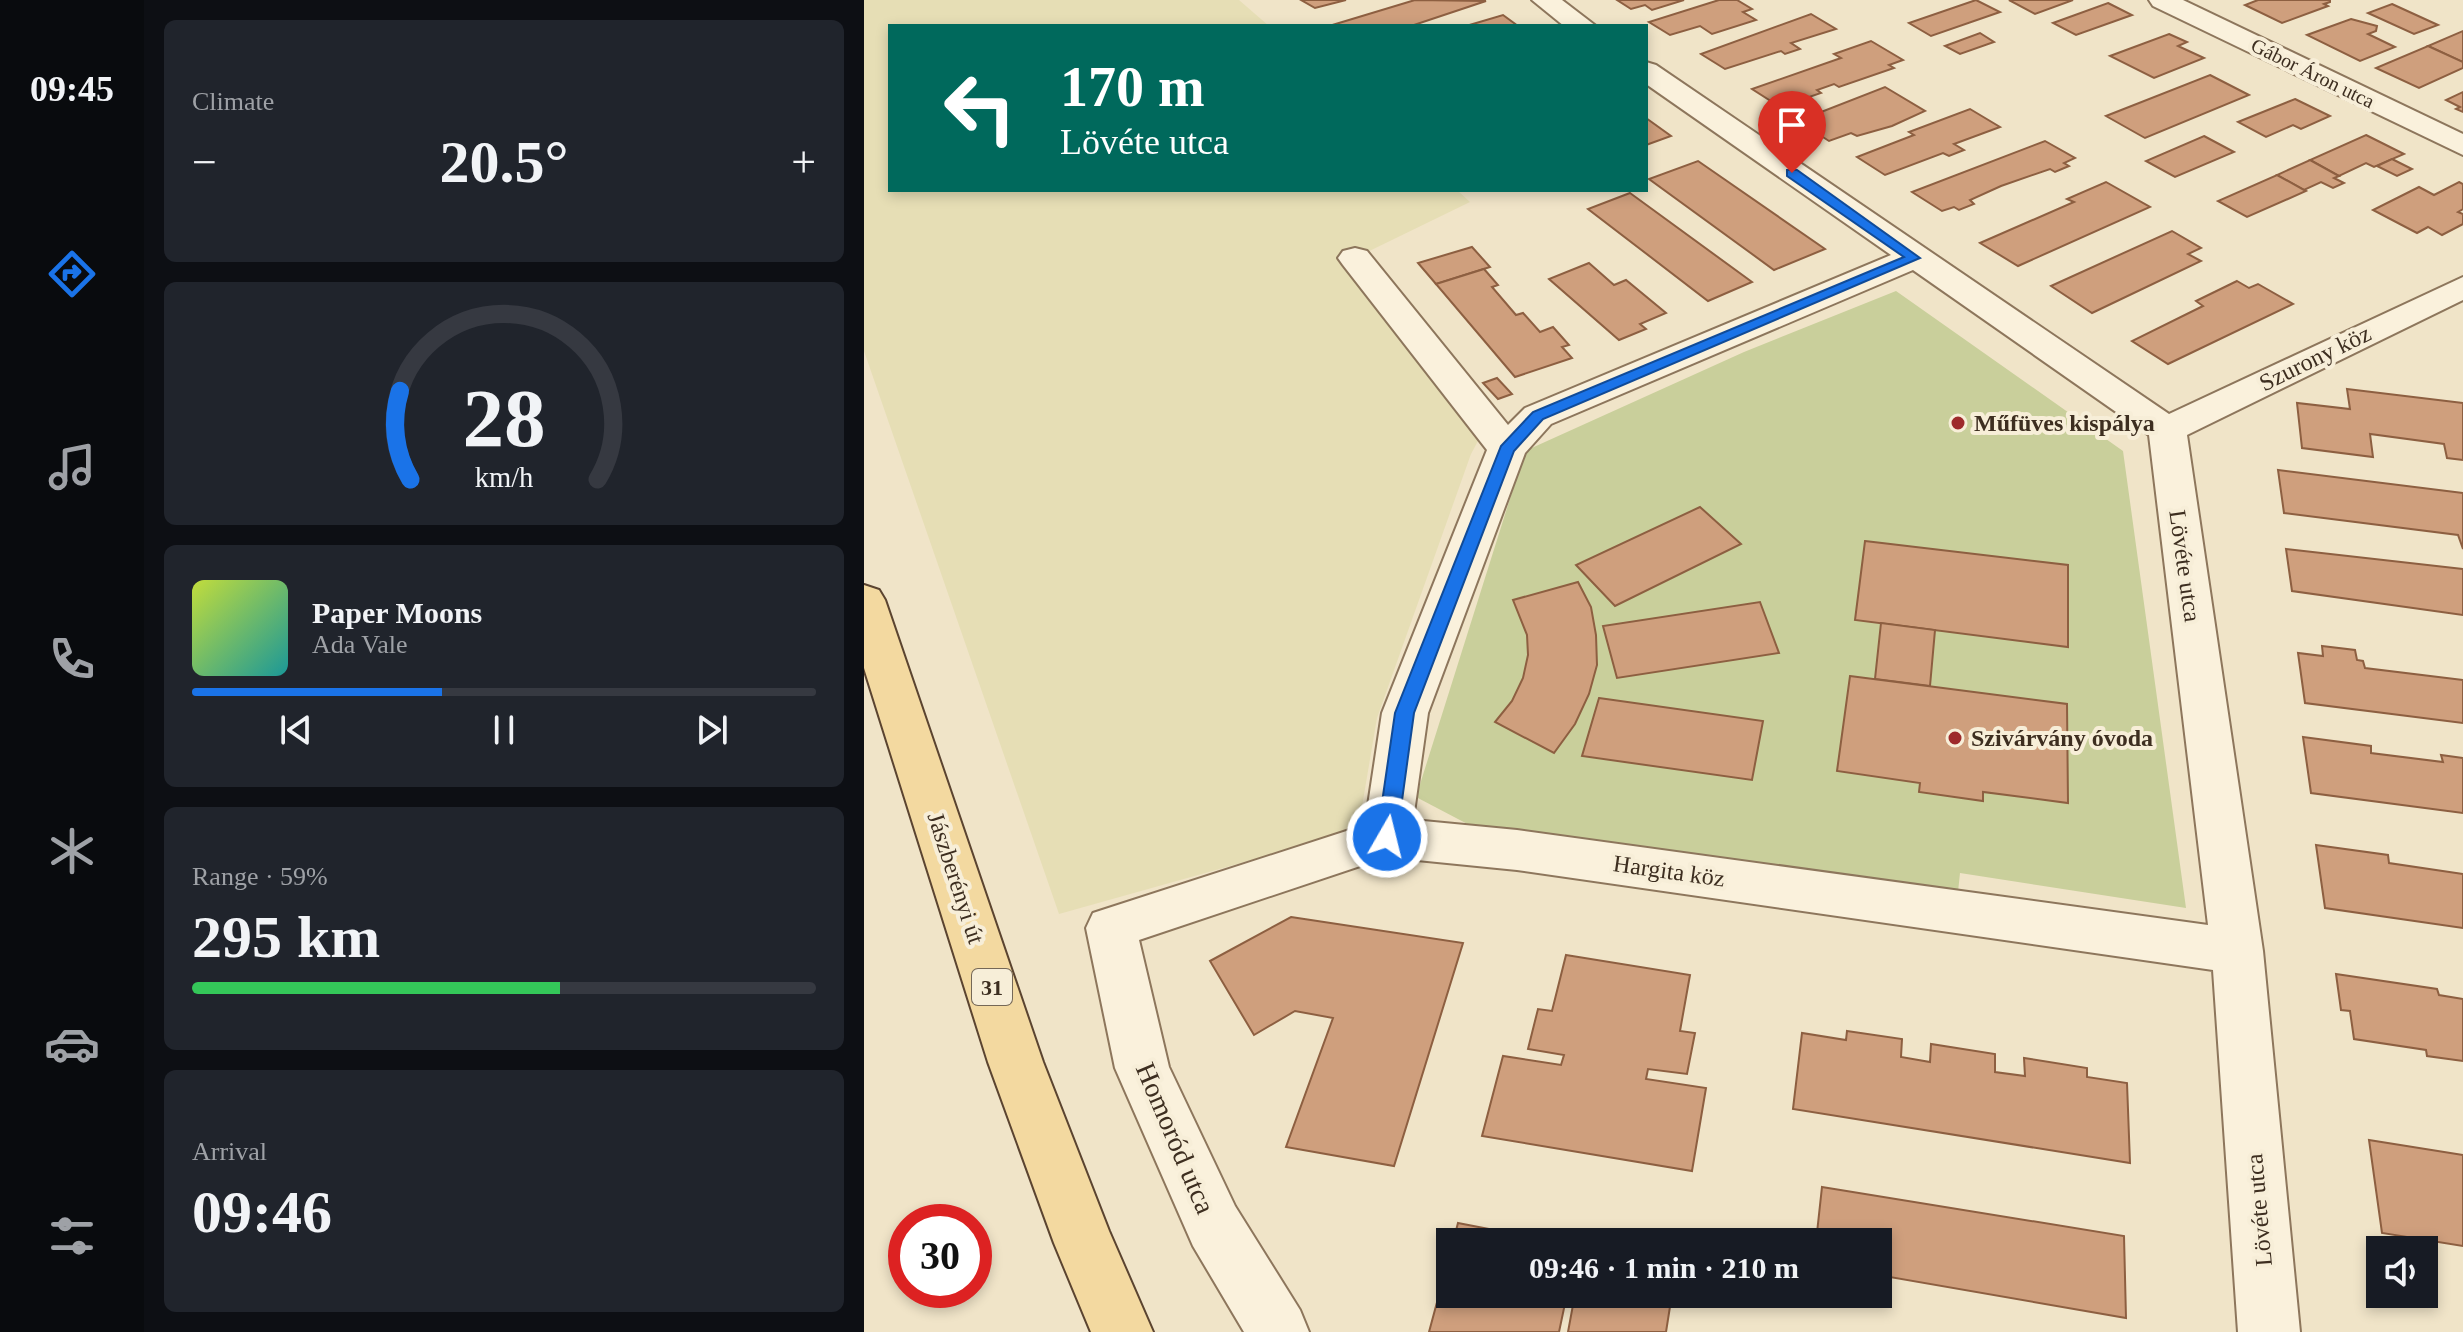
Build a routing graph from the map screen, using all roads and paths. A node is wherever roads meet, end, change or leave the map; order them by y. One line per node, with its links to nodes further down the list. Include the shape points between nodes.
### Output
1 (1545, 0): 3 (street)
2 (2162, 0): 5 (street, Gábor Áron utca)
3 (1579, 24)
4 (1648, 72): 7 (street)
5 (2463, 146)
6 (1355, 258): 10 (street)
7 (1914, 258): 9 (street); 10 (street, via 1538,416)
8 (2463, 287): 9 (street, Szurony köz)
9 (2167, 430): 14 (street, Lövéte utca)
10 (1507, 449): 12 (street, via 1405,713)
11 (864, 600): 15 (main road, Jászberényi út / 31, via 1067,1205)
12 (1387, 837): 13 (street, Hargita köz); 14 (street, Hargita köz, via 1517,850)
13 (1111, 928): 16 (street, Homoród utca, via 1142,1068 1214,1226)
14 (2237, 951): 17 (street, Lövéte utca)
15 (1122, 1332)
16 (1278, 1332)
17 (2269, 1332)

